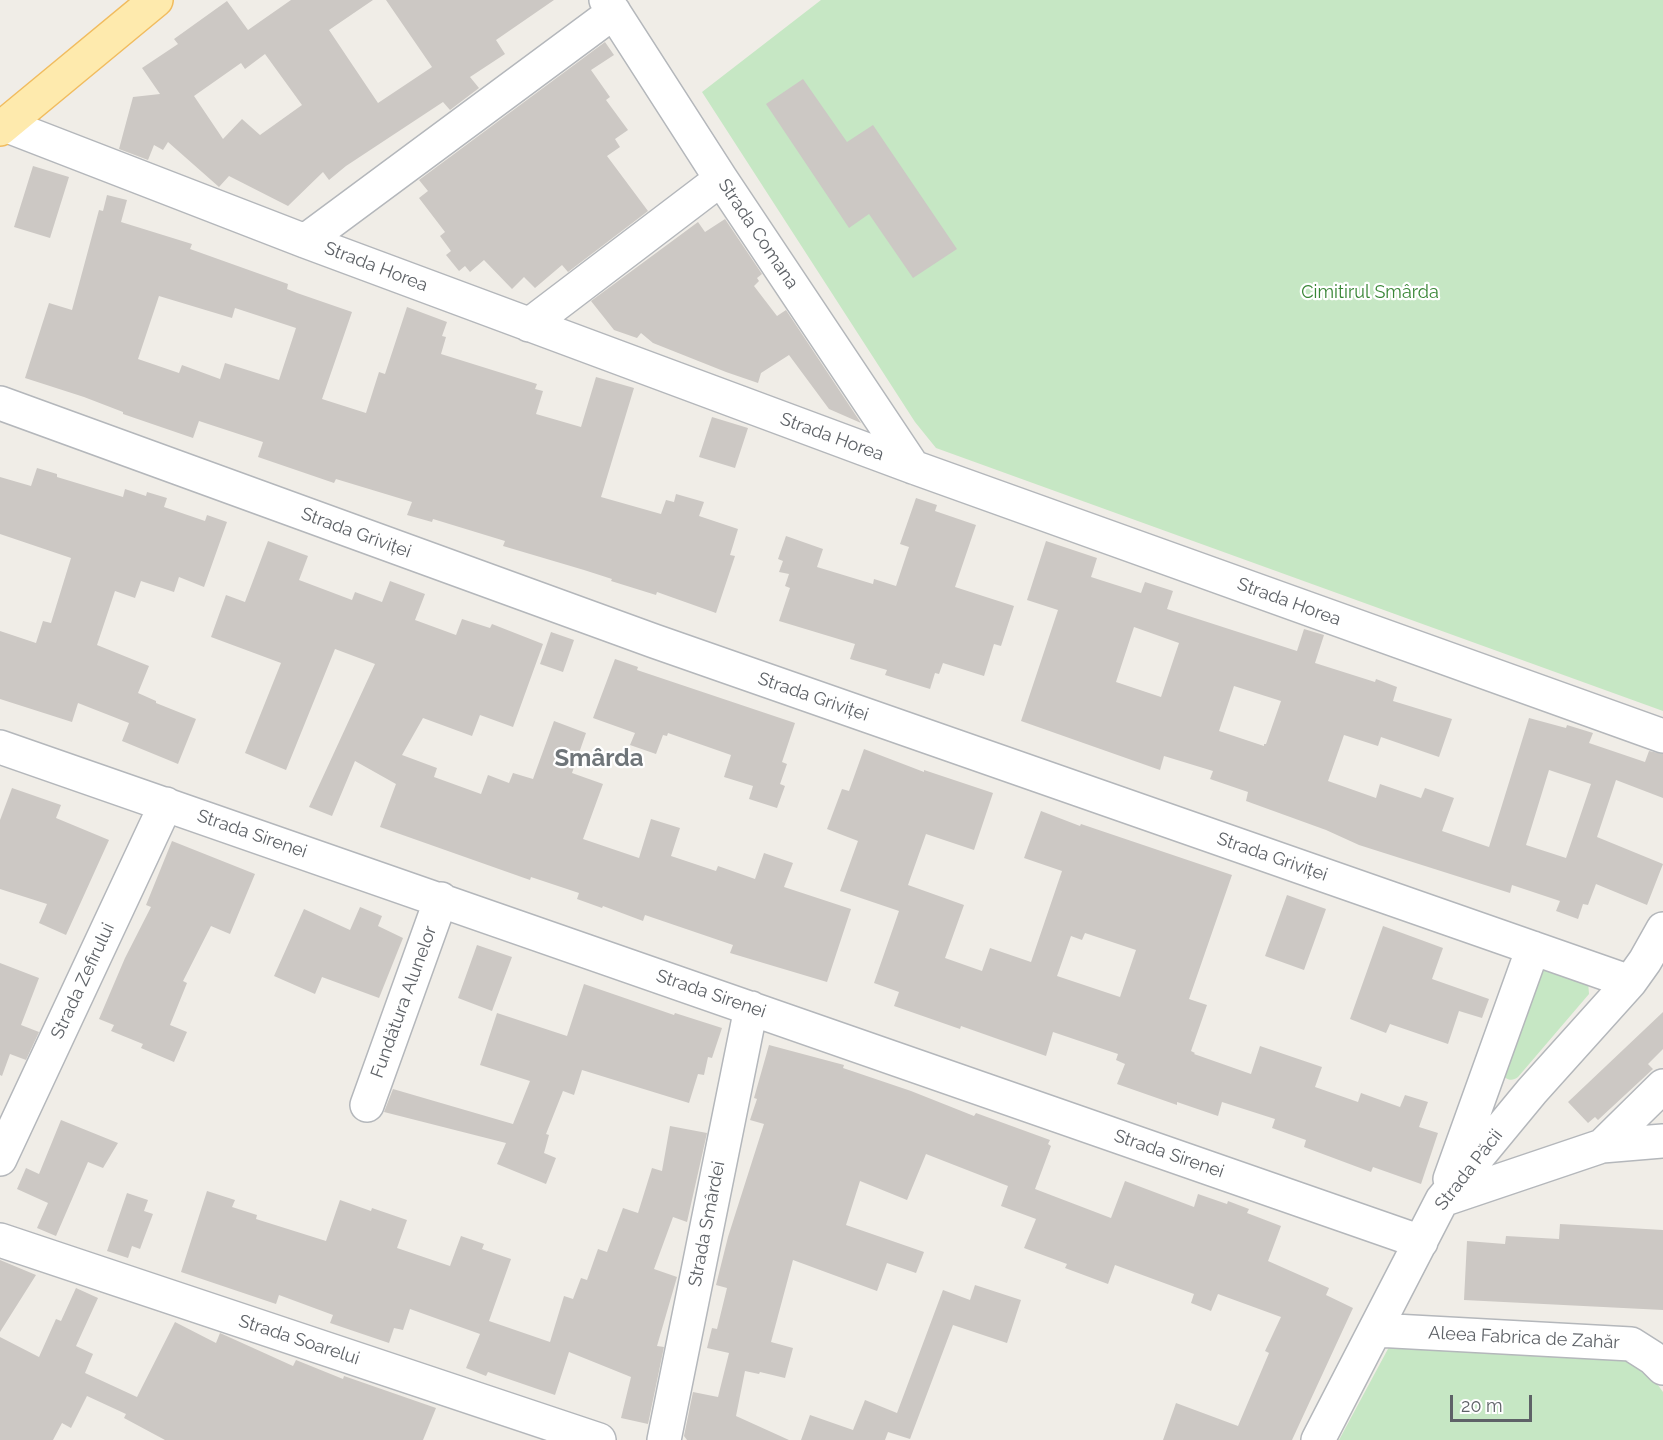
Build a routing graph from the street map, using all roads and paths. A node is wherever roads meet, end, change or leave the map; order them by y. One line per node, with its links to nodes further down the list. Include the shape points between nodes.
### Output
1 (156, 0): 3 (main road)
2 (610, 6): 4 (street, Strada Comana); 5 (street)
3 (2, 127): 5 (street, Strada Horea)
4 (721, 179): 6 (street); 8 (street, Strada Comana)
5 (305, 240): 6 (street, Strada Horea)
6 (530, 325): 8 (street, Strada Horea)
7 (0, 403): 14 (street, Strada Griviței, via 654,641)
8 (913, 467): 9 (street, Strada Horea)
9 (1663, 736)
10 (0, 747): 11 (street, Strada Sirenei)
11 (166, 804): 12 (street, Strada Sirenei); 21 (street, Strada Zefirului)
12 (441, 899): 16 (street, Strada Sirenei); 18 (street, Fundătura Alunelor)
13 (1663, 929): 15 (street, Strada Păcii)
14 (1533, 948): 15 (street, Strada Griviței); 22 (street)
15 (1630, 982): 22 (street, Strada Păcii, via 1532,1091)
16 (751, 1008): 24 (street, Strada Sirenei); 28 (street, Strada Smârdei)
17 (1663, 1086): 20 (street)
18 (367, 1105)
19 (1663, 1141): 20 (street)
20 (1602, 1146): 22 (street)
21 (0, 1159)
22 (1442, 1200): 24 (street, Strada Păcii)
23 (0, 1240): 27 (street, Strada Soarelui)
24 (1421, 1242): 25 (street, Strada Păcii)
25 (1376, 1330): 26 (street, Aleea Fabrica de Zahăr, via 1631,1344); 29 (street, Strada Păcii)
26 (1663, 1368)
27 (598, 1440)
28 (664, 1440)
29 (1318, 1440)

